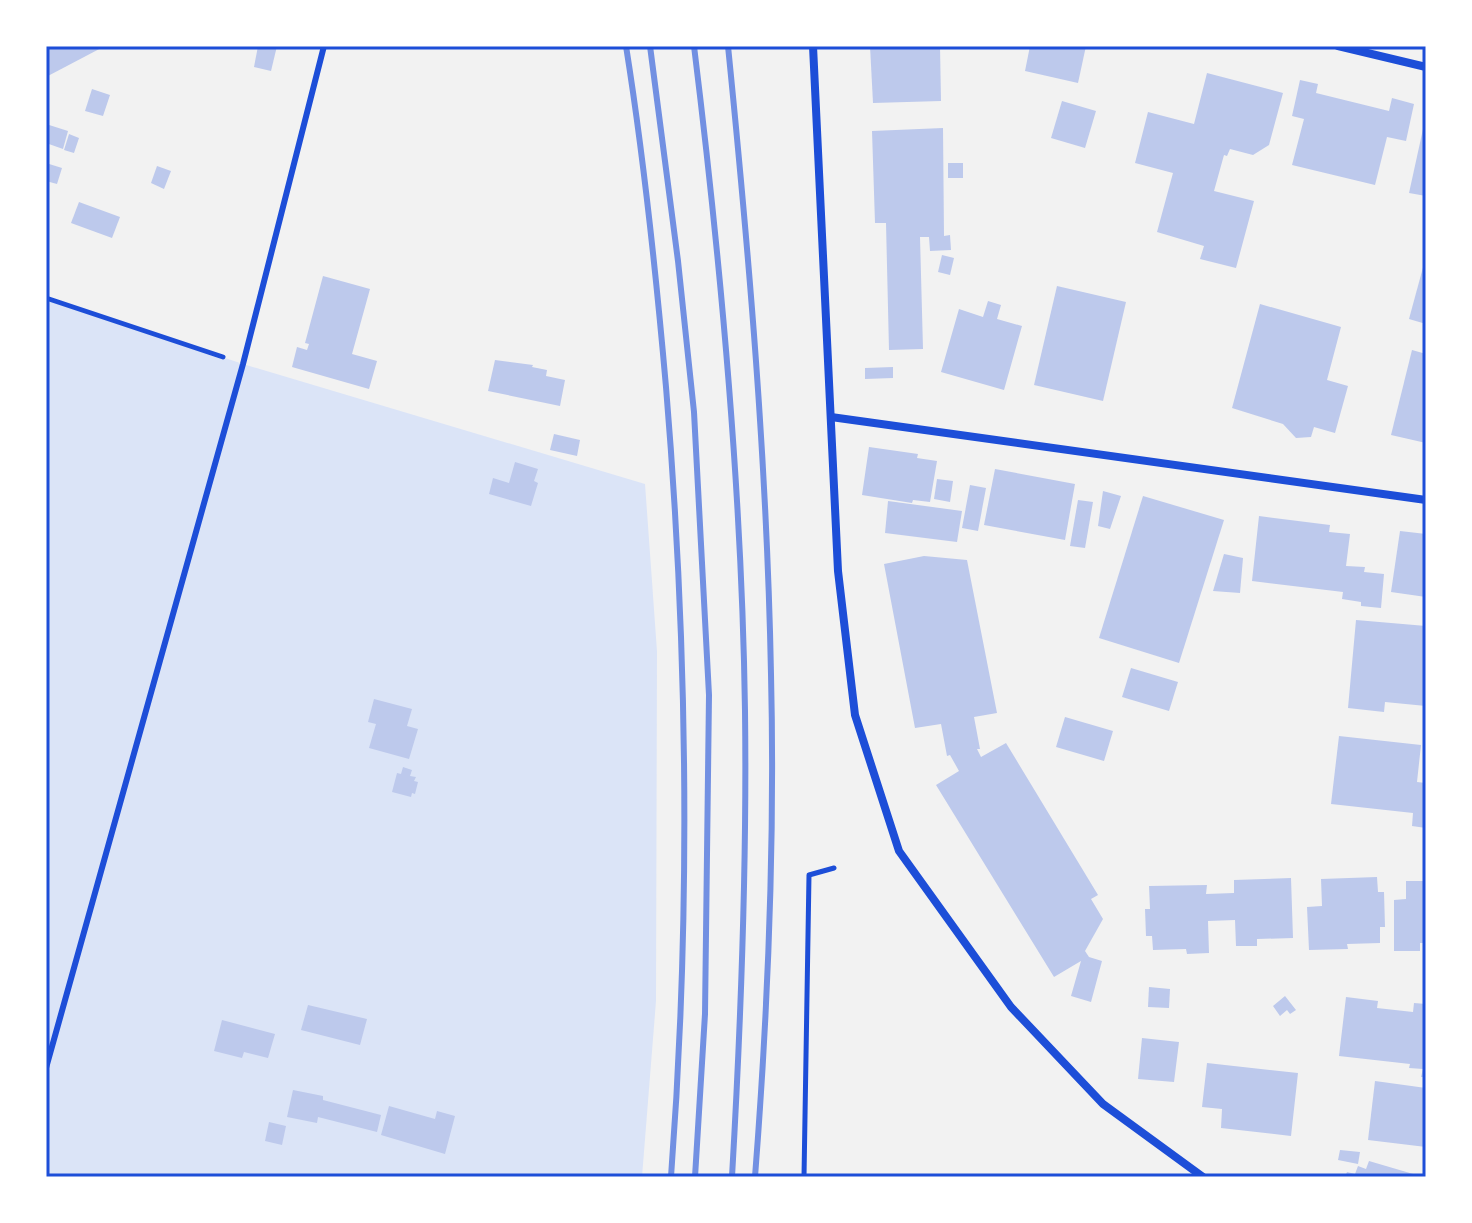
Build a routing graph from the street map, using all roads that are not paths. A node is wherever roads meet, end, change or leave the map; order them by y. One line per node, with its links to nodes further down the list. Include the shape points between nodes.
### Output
1 (324, 46): 7 (lane, via 243,364)
2 (813, 46): 5 (street)
3 (1338, 46): 4 (street)
4 (1426, 67)
5 (831, 417): 6 (street); 8 (street, via 838,571 855,715 899,851 1011,1007 1103,1104)
6 (1426, 500)
7 (46, 1068)
8 (1203, 1177)

